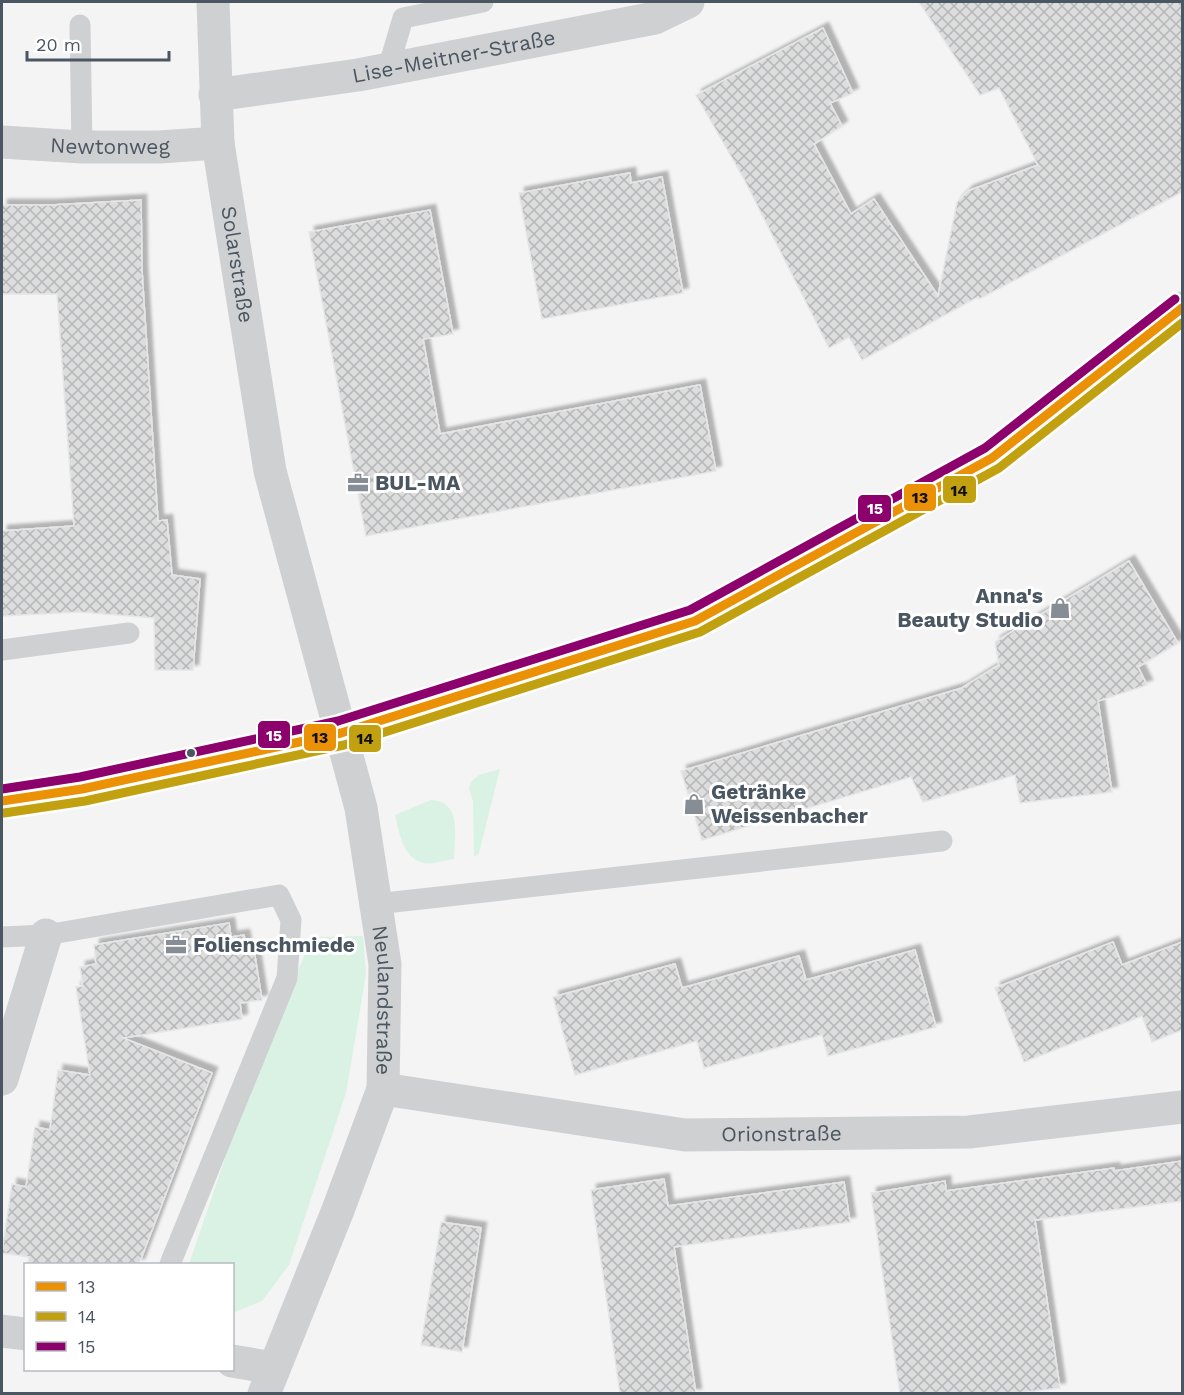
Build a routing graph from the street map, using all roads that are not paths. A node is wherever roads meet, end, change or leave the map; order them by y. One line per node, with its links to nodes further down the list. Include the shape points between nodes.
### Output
1 (213, 2): 6 (street, Solarstraße)
2 (483, 2): 5 (lane, via 403,18)
3 (688, 2): 5 (street, Lise-Meitner-Straße, via 655,18)
4 (80, 25): 9 (lane)
5 (388, 69): 6 (street, Lise-Meitner-Straße)
6 (215, 95): 8 (street, Solarstraße)
7 (2, 142): 9 (street, Newtonweg)
8 (218, 143): 9 (street, Newtonweg); 13 (street, Solarstraße, via 270,471)
9 (82, 147)
10 (1182, 308): 13 (main road, via 992,458 695,621)
11 (129, 633): 12 (lane)
12 (2, 650)
13 (341, 733): 14 (main road, via 82,789); 16 (street, Neulandstraße, via 362,808)
14 (2, 801)
15 (942, 841): 16 (lane)
16 (376, 904): 20 (street, Neulandstraße, via 385,964)
17 (46, 935): 18 (lane); 19 (street); 22 (lane, via 279,895 291,920 287,978)
18 (2, 937)
19 (2, 1079)
20 (383, 1089): 21 (street, Orionstraße, via 685,1135 969,1132); 26 (street, Neulandstraße)
21 (1182, 1107)
22 (170, 1263)
23 (2, 1331): 24 (street)
24 (24, 1334)
25 (234, 1363): 26 (street)
26 (269, 1381)

